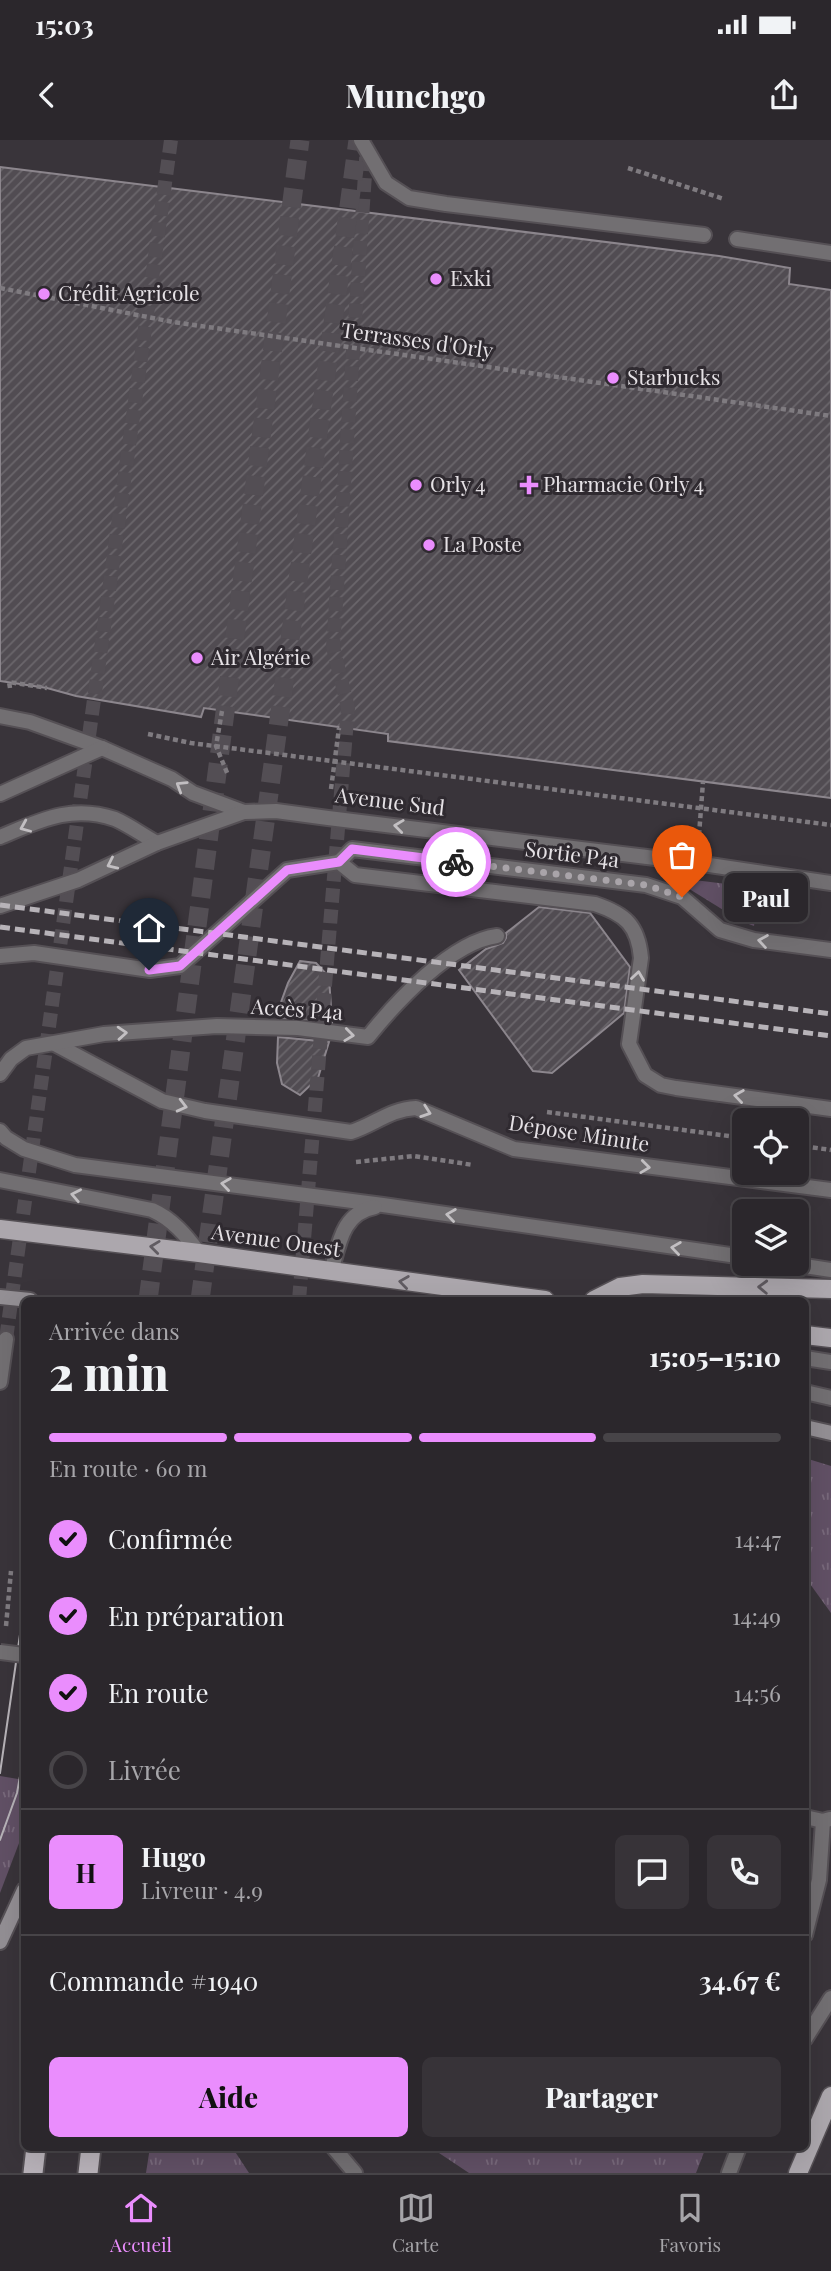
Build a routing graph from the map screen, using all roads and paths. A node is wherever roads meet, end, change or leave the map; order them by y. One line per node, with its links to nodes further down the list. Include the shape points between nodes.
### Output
1 (361, 140): 4 (street, via 386,183 409,198)
2 (628, 168): 3 (path)
3 (724, 199)
4 (704, 235)
5 (737, 239): 6 (street)
6 (831, 253)
7 (0, 288): 8 (path, Terrasses d'Orly, via 173,322)
8 (831, 416)
9 (9, 682): 10 (path)
10 (47, 688)
11 (222, 711): 16 (path)
12 (3, 718): 17 (street, via 30,722)
13 (339, 728): 19 (path)
14 (145, 733): 15 (path)
15 (191, 743): 16 (path); 18 (path)
16 (216, 746): 19 (path); 23 (path)
17 (102, 748): 21 (street); 23 (street, one-way to 17, via 193,793)
18 (185, 755)
19 (335, 761): 22 (path); 24 (path)
20 (703, 782): 22 (path)
21 (0, 794)
22 (701, 808): 25 (path); 29 (path)
23 (244, 812): 24 (street, Avenue Sud); 27 (street, Avenue Sud)
24 (328, 818): 29 (street, Avenue Sud, one-way to 24)
25 (831, 825)
26 (0, 837): 27 (street, one-way to 26, via 116,820 88,813 56,815)
27 (157, 843): 31 (street, Avenue Sud, one-way to 31, via 78,880)
28 (339, 862): 33 (street, Sortie P4a, one-way to 28, via 754,940 720,930 682,897 646,885 352,849); 34 (street, via 287,870 180,966 149,970 34,953); 37 (street, one-way to 28, via 676,1088 645,1075 629,1044 640,944 626,918 615,911 595,904 355,875)
29 (696, 863): 30 (street, Avenue Sud)
30 (831, 883)
31 (0, 906)
32 (497, 936): 35 (street, Accès P4a, one-way to 32, via 104,1034 217,1027 299,1028 368,1037 387,1013 446,959)
33 (831, 950)
34 (0, 956)
35 (55, 1044): 36 (street, Accès P4a, via 26,1048); 44 (street, Dépose Minute, one-way to 44, via 162,1101 205,1111 351,1132 390,1113 416,1108 514,1149)
36 (0, 1074)
37 (831, 1109)
38 (547, 1112): 40 (path)
39 (0, 1131): 45 (street, one-way to 39, via 75,1165 24,1149)
40 (732, 1136)
41 (809, 1147): 42 (path)
42 (831, 1150)
43 (0, 1180): 47 (street, one-way to 43, via 165,1216 152,1210)
44 (831, 1190)
45 (383, 1205): 48 (street, one-way to 45); 51 (street, via 361,1209 351,1218)
46 (0, 1229): 47 (main road, Avenue Ouest, one-way to 46)
47 (199, 1253): 51 (main road, Avenue Ouest)
48 (732, 1255)
49 (809, 1267): 50 (street)
50 (831, 1270)
51 (331, 1272): 54 (main road, Avenue Ouest, one-way to 51)
52 (831, 1289): 55 (main road, one-way to 55, via 643,1284 620,1286)
53 (0, 1297): 56 (main road)
54 (522, 1297)
55 (600, 1297)
56 (21, 1299)
57 (809, 1335): 58 (main road)
58 (831, 1338)
59 (6, 1339): 62 (street)
60 (809, 1359): 61 (street)
61 (831, 1362)
62 (0, 1382)
63 (809, 1393): 64 (street)
64 (831, 1398)
65 (809, 1428): 66 (main road)
66 (831, 1433)
67 (12, 1572): 68 (path)
68 (6, 1629)
69 (0, 1652): 70 (street, bridge)
70 (21, 1654)
71 (809, 1817): 72 (street)
72 (827, 1820): 74 (street)
73 (21, 1896): 75 (main road)
74 (809, 1920)
75 (0, 1942)
76 (831, 1998): 77 (street)
77 (809, 2033)
78 (831, 2096): 79 (main road)
79 (809, 2146)
80 (36, 2151): 85 (highway)
81 (91, 2151): 86 (highway)
82 (336, 2151): 87 (street)
83 (737, 2151): 88 (street)
84 (807, 2151): 89 (main road)
85 (33, 2173)
86 (88, 2173)
87 (355, 2173)
88 (729, 2173)
89 (797, 2173)

